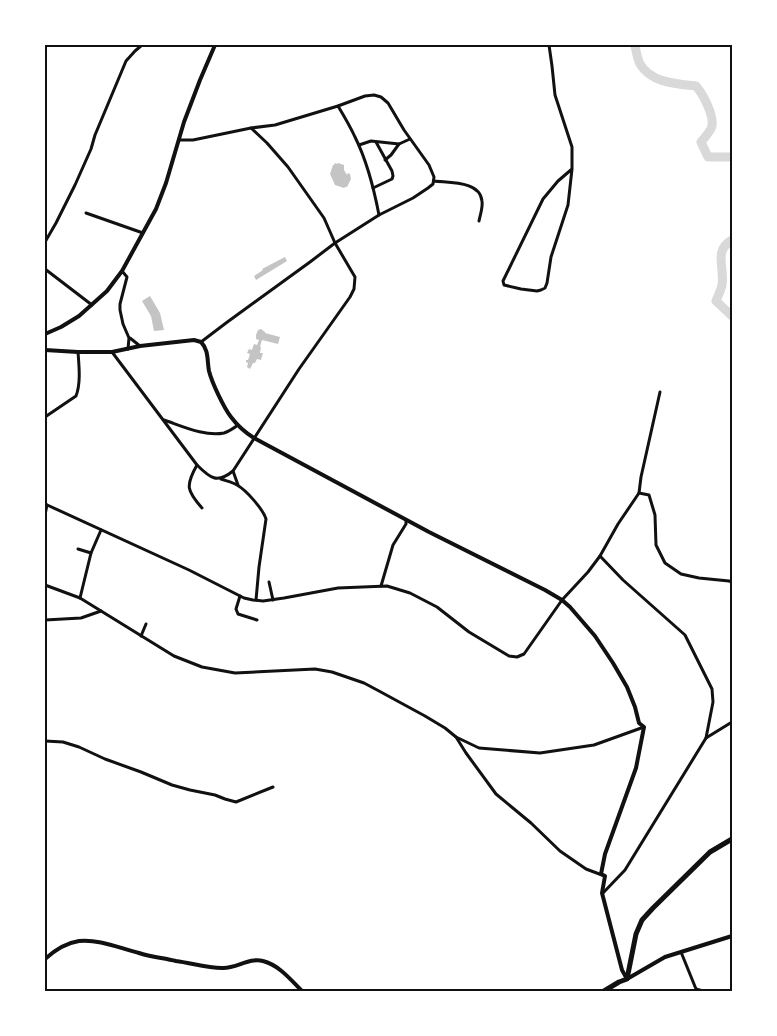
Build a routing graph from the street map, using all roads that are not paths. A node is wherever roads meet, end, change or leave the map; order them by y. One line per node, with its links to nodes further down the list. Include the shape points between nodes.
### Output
1 (142, 45): 19 (street, via 126,61 75,185)
2 (215, 45): 7 (street)
3 (549, 45): 12 (street, via 555,95 572,147)
4 (338, 106): 5 (street, via 275,125); 6 (street, via 365,96 381,97); 10 (street)
5 (251, 128): 7 (street); 20 (street, via 288,167 324,218)
6 (410, 139): 9 (street); 13 (street, via 429,165)
7 (179, 140): 18 (street, via 166,183)
8 (376, 142): 9 (street); 10 (street); 11 (street)
9 (399, 144): 11 (street)
10 (359, 145): 14 (street)
11 (385, 160): 14 (street, via 392,179)
12 (572, 169): 12 (street, via 568,205 545,288 536,291 504,285 503,281 538,208 550,190)
13 (434, 181): 16 (street, via 420,193); 17 (street, via 464,184 478,191 483,204)
14 (373, 188): 16 (street)
15 (86, 213): 18 (street)
16 (379, 215): 20 (street)
17 (479, 221)
18 (144, 234): 22 (street)
19 (45, 242)
20 (336, 243): 26 (street); 36 (street, via 356,276 354,289)
21 (45, 269): 23 (street)
22 (122, 271): 23 (street); 25 (street, via 127,277 120,310)
23 (92, 305): 24 (street, via 79,316)
24 (45, 334)
25 (129, 338): 27 (street); 28 (street)
26 (201, 342): 27 (street); 35 (street, via 206,349 212,378 229,414)
27 (140, 346): 28 (street)
28 (128, 349): 31 (street)
29 (45, 350): 30 (street)
30 (78, 352): 31 (street); 33 (street, via 76,396)
31 (112, 352): 34 (street)
32 (660, 392): 41 (street)
33 (45, 417)
34 (163, 420): 35 (street, via 200,432 218,434); 37 (street)
35 (238, 425): 36 (street)
36 (254, 438): 38 (street); 45 (street)
37 (197, 465): 39 (street, via 207,475); 43 (street, via 189,484 193,498)
38 (233, 472): 39 (street); 40 (street)
39 (221, 479): 40 (street)
40 (238, 485): 56 (street, via 261,508 266,519)
41 (639, 493): 49 (street); 51 (street, via 649,495 655,514 656,545 665,563 681,574)
42 (46, 504): 44 (street); 46 (street)
43 (202, 508)
44 (45, 515)
45 (406, 520): 53 (street, via 393,545); 58 (street)
46 (101, 530): 48 (street); 54 (street)
47 (78, 549): 48 (street)
48 (91, 553): 55 (street)
49 (600, 556): 58 (street); 67 (street, via 685,635 712,689 713,702)
50 (269, 582): 57 (street)
51 (732, 582)
52 (45, 585): 55 (street)
53 (381, 586): 57 (street, via 338,588); 58 (street, via 410,593 501,652 517,657 524,654)
54 (240, 596): 56 (street); 61 (street, via 236,609 238,614)
55 (80, 598): 59 (street)
56 (256, 600): 57 (street)
57 (273, 600)
58 (562, 600): 65 (street, via 595,636 613,662 627,687 639,723)
59 (101, 611): 60 (street, via 81,618); 63 (street)
60 (45, 620)
61 (257, 620)
62 (146, 624): 63 (street)
63 (141, 636): 66 (street, via 174,656 202,667 234,673 315,669 332,672 364,683 426,716)
64 (732, 722): 67 (street)
65 (644, 727): 66 (street, via 594,745 540,753 479,748); 71 (street, via 636,768 605,854 601,874)
66 (456, 737): 71 (street, via 496,794 560,852 586,869)
67 (706, 738): 72 (street, via 625,870)
68 (45, 741): 69 (street, via 79,747 172,784 236,802)
69 (273, 787)
70 (732, 839): 76 (highway, via 710,852 642,920 636,934)
71 (605, 876): 72 (street)
72 (602, 893): 76 (street, via 622,970)
73 (732, 936): 74 (street)
74 (681, 952): 76 (street, via 665,957); 77 (street)
75 (45, 959): 78 (street, via 59,948 80,941 98,942 140,954 211,967 225,968 261,960 280,970)
76 (628, 979): 79 (highway)
77 (697, 990): 80 (street)
78 (302, 991)
79 (604, 991)
80 (703, 991)

